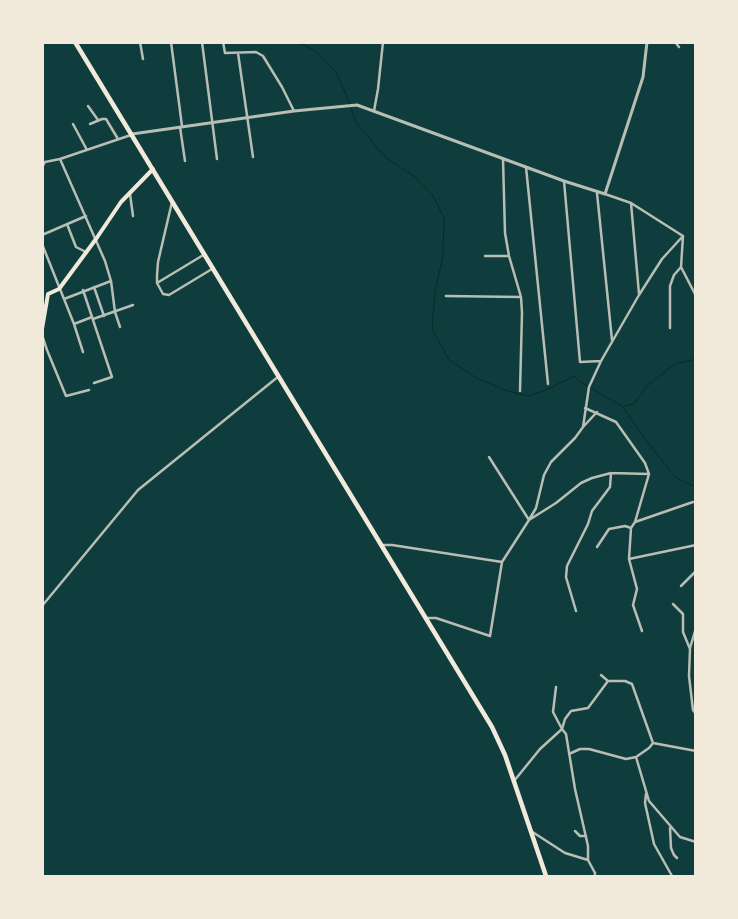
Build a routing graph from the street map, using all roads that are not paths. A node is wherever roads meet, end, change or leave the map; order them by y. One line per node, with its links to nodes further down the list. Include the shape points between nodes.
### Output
1 (75, 42): 21 (main road)
2 (140, 42): 11 (street)
3 (171, 42): 20 (street)
4 (202, 42): 17 (street)
5 (223, 42): 10 (street, via 225,54)
6 (383, 42): 14 (street)
7 (647, 42): 37 (street, via 642,77)
8 (675, 42): 9 (street)
9 (679, 47)
10 (238, 53): 13 (street, via 256,52 263,56); 15 (street)
11 (143, 59)
12 (88, 106): 16 (street)
13 (294, 111): 14 (street, via 357,105); 15 (street)
14 (374, 111): 28 (street)
15 (247, 117): 17 (street); 24 (street)
16 (98, 120): 19 (street); 22 (street, via 106,119)
17 (212, 122): 20 (street); 27 (street)
18 (73, 124): 23 (street)
19 (90, 124)
20 (181, 126): 21 (street); 29 (street)
21 (132, 134): 22 (street); 33 (main road)
22 (118, 139): 23 (street)
23 (86, 150): 26 (street)
24 (253, 156)
25 (42, 158): 30 (street)
26 (60, 158): 30 (street); 40 (street)
27 (217, 158)
28 (503, 159): 32 (street); 50 (street)
29 (185, 160)
30 (45, 162): 31 (street)
31 (42, 167)
32 (526, 167): 34 (street); 77 (street)
33 (153, 169): 35 (main road); 38 (main road)
34 (564, 181): 36 (street); 74 (street, via 580,362)
35 (129, 193): 41 (street); 45 (main road)
36 (598, 193): 37 (street); 72 (street)
37 (605, 194): 39 (street)
38 (172, 200): 48 (main road); 54 (street, via 158,262)
39 (631, 203): 44 (street); 58 (street)
40 (86, 216): 42 (street); 45 (street)
41 (133, 216)
42 (67, 224): 43 (street); 47 (street, via 76,247)
43 (42, 235)
44 (683, 236): 51 (street); 58 (street, via 662,259)
45 (96, 240): 47 (main road); 53 (street)
46 (42, 244): 56 (street)
47 (87, 252): 56 (main road)
48 (205, 254): 52 (main road); 54 (street)
49 (485, 256): 50 (street)
50 (509, 256): 61 (street)
51 (681, 267): 60 (street); 69 (street, via 670,286)
52 (213, 268): 54 (street, via 169,294 163,294); 75 (main road)
53 (111, 281): 55 (street); 64 (street)
54 (157, 284)
55 (94, 287): 57 (street); 65 (street)
56 (59, 289): 62 (street); 70 (main road, via 48,294)
57 (83, 290): 62 (street); 66 (street)
58 (639, 295): 72 (street)
59 (446, 296): 61 (street)
60 (696, 296)
61 (521, 297): 79 (street)
62 (64, 299): 67 (street)
63 (133, 305): 64 (street)
64 (115, 312): 65 (street); 68 (street)
65 (104, 316): 66 (street)
66 (93, 318): 67 (street); 76 (street, via 112,377)
67 (74, 324): 73 (street)
68 (120, 327)
69 (670, 328)
70 (42, 329)
71 (42, 334): 78 (street, via 66,396)
72 (612, 342): 74 (street)
73 (83, 352)
74 (601, 362): 80 (street, via 589,387)
75 (280, 376): 90 (main road); 98 (street, via 138,490)
76 (94, 383)
77 (548, 384)
78 (89, 390)
79 (520, 391)
80 (585, 408): 81 (street); 82 (street)
81 (597, 412): 82 (street); 85 (street, via 616,422 646,463)
82 (583, 427): 87 (street, via 551,462 544,475 536,508)
83 (489, 457): 87 (street)
84 (611, 473): 85 (street); 87 (street, via 581,483); 99 (street, via 610,487 592,511 567,566 566,577)
85 (649, 474): 88 (street)
86 (694, 502): 88 (street)
87 (528, 520): 94 (street)
88 (636, 522): 89 (street)
89 (631, 528): 92 (street, via 625,526 610,530); 93 (street)
90 (382, 545): 94 (street); 100 (main road)
91 (696, 545): 93 (street)
92 (597, 547)
93 (629, 559): 102 (street, via 637,589 633,605)
94 (502, 562): 100 (street, via 490,636 436,618)
95 (696, 571): 96 (street)
96 (681, 586)
97 (673, 604): 103 (street, via 683,614 683,632)
98 (42, 606)
99 (576, 611)
100 (426, 618): 113 (main road, via 492,727)
101 (696, 628): 103 (street)
102 (642, 631)
103 (690, 648): 107 (street, via 689,676)
104 (601, 676): 105 (street)
105 (608, 681): 108 (street, via 588,708 571,712); 109 (street, via 632,684)
106 (556, 687): 108 (street, via 553,712)
107 (696, 714)
108 (562, 729): 111 (street, via 566,734); 113 (street, via 540,749)
109 (653, 744): 110 (street); 112 (street)
110 (696, 751)
111 (569, 754): 112 (street, via 589,749 626,759); 118 (street)
112 (636, 757): 114 (street)
113 (514, 781): 116 (main road)
114 (646, 792): 115 (street, via 649,802); 124 (street, via 645,803 654,844)
115 (670, 827): 119 (street, via 680,837); 120 (street, via 671,848)
116 (530, 830): 121 (street, via 565,853); 122 (main road)
117 (575, 831): 118 (street)
118 (586, 836): 121 (street)
119 (696, 842)
120 (677, 858)
121 (588, 860): 123 (street)
122 (546, 876)
123 (595, 876)
124 (672, 876)

